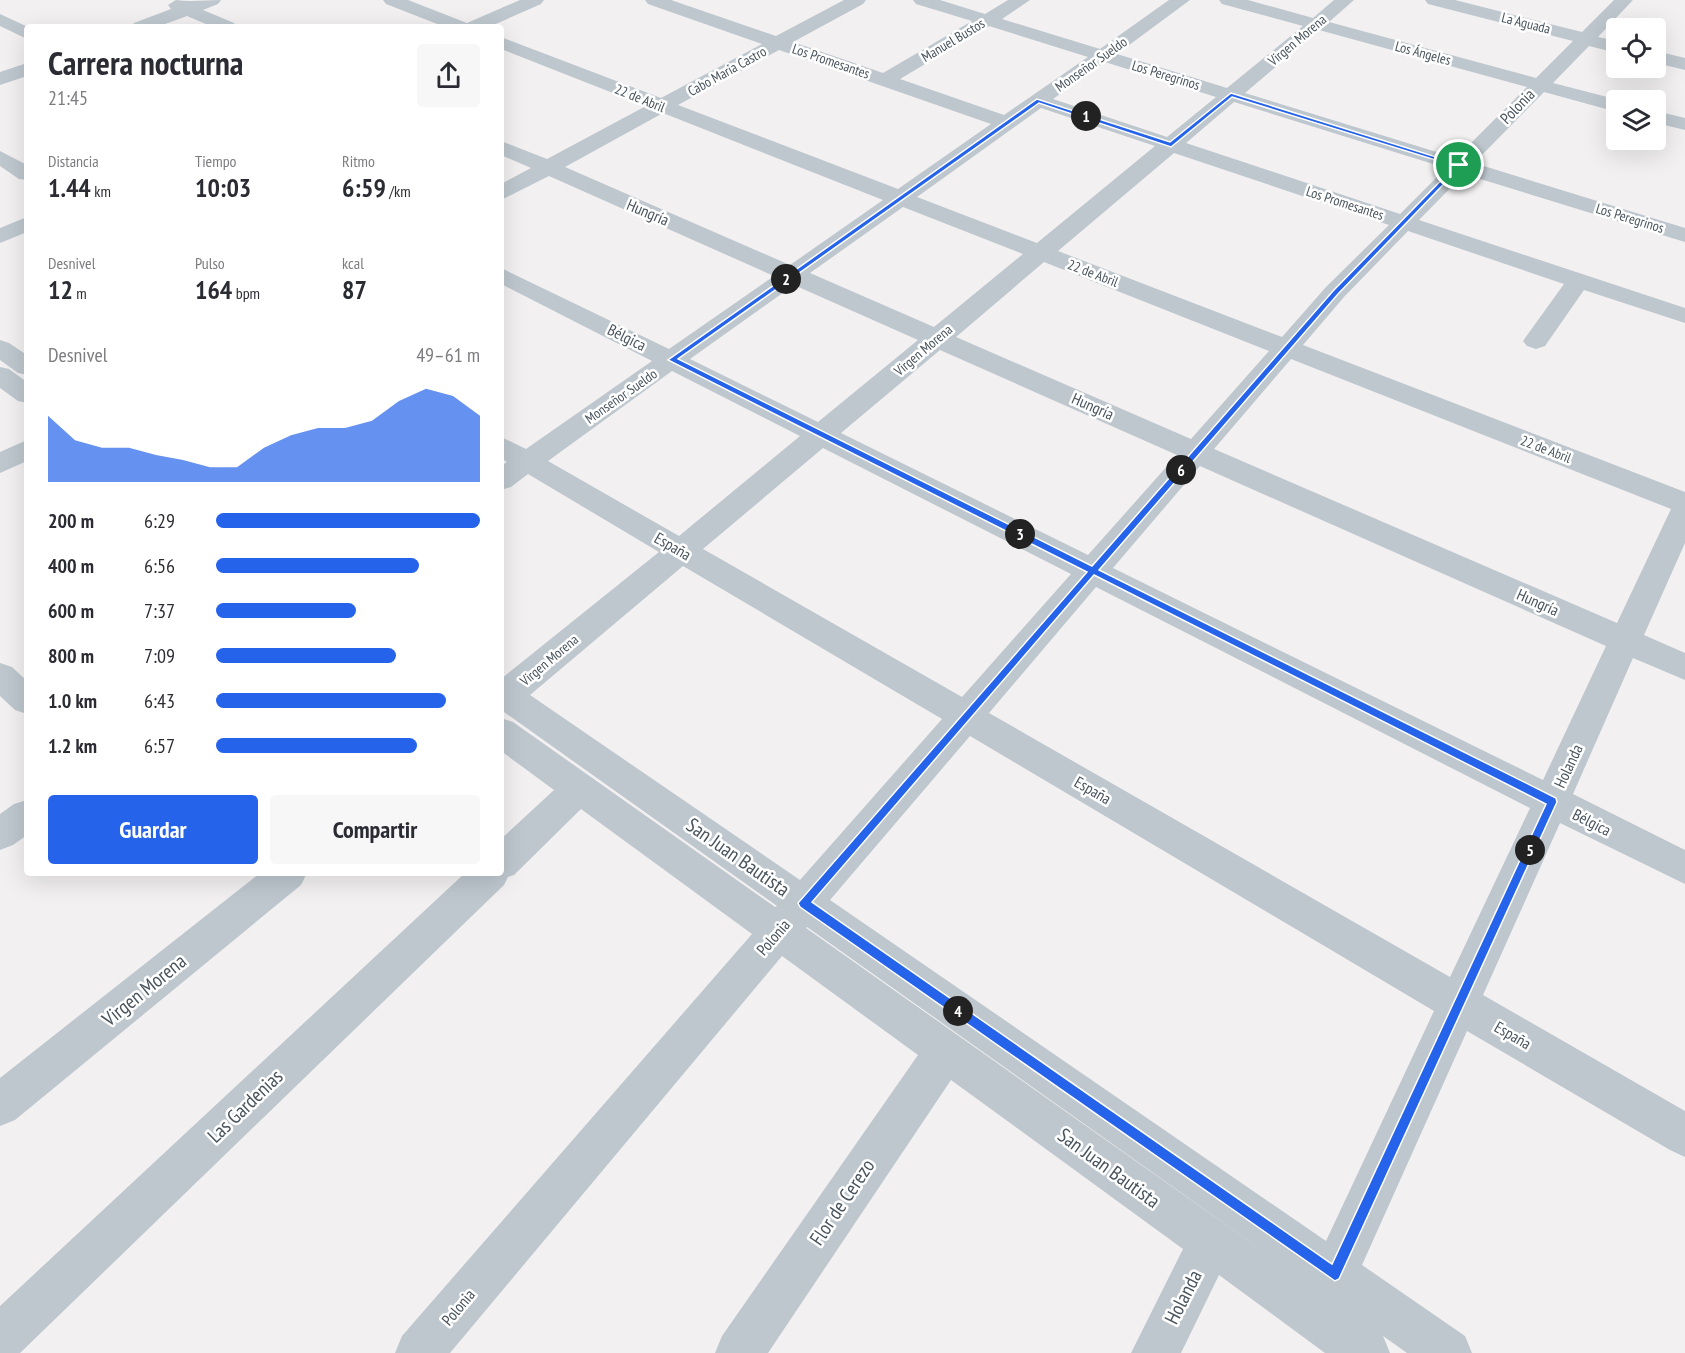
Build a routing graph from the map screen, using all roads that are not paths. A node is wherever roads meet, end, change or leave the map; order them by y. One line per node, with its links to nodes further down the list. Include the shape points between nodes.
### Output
1 (167, 0): 15 (street)
2 (212, 0): 15 (street)
3 (392, 0): 20 (street)
4 (535, 0): 21 (street)
5 (654, 0): 14 (street, Los Promesantes)
6 (856, 0): 25 (street, Cabo Maria Castro)
7 (922, 0): 17 (street, Los Peregrinos)
8 (1021, 0): 17 (street, Manuel Bustos)
9 (1181, 0): 28 (street, Monseñor Sueldo)
10 (1228, 0): 22 (street, Los Ángeles)
11 (1345, 0): 22 (street, Virgen Morena)
12 (1434, 0): 24 (street, La Aguada)
13 (1623, 0): 24 (street, Polonia)
14 (687, 4): 25 (street, Los Promesantes)
15 (187, 9): 18 (street); 19 (street)
16 (0, 20): 23 (street)
17 (987, 20): 28 (street, Los Peregrinos); 33 (street, Manuel Bustos)
18 (148, 24)
19 (221, 24)
20 (453, 24)
21 (481, 24)
22 (1316, 24): 34 (street, Los Ángeles); 35 (street, Virgen Morena)
23 (24, 32)
24 (1585, 39): 27 (street, La Aguada); 34 (street, Polonia)
25 (778, 43): 33 (street, Los Promesantes); 38 (street, Cabo Maria Castro)
26 (504, 44): 38 (street, 22 de Abril)
27 (1606, 44)
28 (1103, 56): 35 (street, Los Peregrinos); 36 (street, Monseñor Sueldo)
29 (1666, 59): 30 (street)
30 (1685, 64)
31 (24, 70): 32 (street)
32 (0, 79)
33 (885, 80): 40 (street, Los Promesantes)
34 (1539, 84): 37 (street, Los Ángeles); 45 (street, Polonia)
35 (1231, 95): 42 (street, Virgen Morena); 45 (street, Los Peregrinos)
36 (1039, 101): 40 (street, Monseñor Sueldo); 42 (street, Los Promesantes)
37 (1606, 103)
38 (662, 107): 46 (street, Cabo Maria Castro); 49 (street, 22 de Abril)
39 (1666, 119): 41 (street)
40 (1007, 123): 49 (street, Monseñor Sueldo)
41 (1685, 124)
42 (1171, 145): 50 (street, Los Promesantes); 54 (street, Virgen Morena)
43 (504, 148): 46 (street, Hungría)
44 (0, 158): 47 (street)
45 (1459, 165): 50 (street, Polonia); 52 (street, Los Peregrinos)
46 (547, 168): 48 (street, Cabo Maria Castro); 55 (street, Hungría)
47 (24, 172)
48 (504, 191)
49 (900, 199): 54 (street, 22 de Abril); 55 (street, Monseñor Sueldo)
50 (1404, 222): 57 (street, Los Promesantes); 62 (street, Polonia)
51 (24, 225): 53 (street)
52 (1685, 235)
53 (0, 236)
54 (1040, 253): 59 (street, Virgen Morena); 62 (street, 22 de Abril)
55 (794, 274): 59 (street, Hungría); 63 (street, Monseñor Sueldo)
56 (504, 276): 63 (street, Bélgica)
57 (1578, 281): 58 (street, Los Promesantes); 60 (street)
58 (1685, 316)
59 (938, 338): 67 (street, Virgen Morena); 69 (street, Hungría)
60 (1536, 341)
61 (0, 348): 64 (street)
62 (1286, 348): 69 (street, Polonia); 72 (street, 22 de Abril)
63 (672, 360): 67 (street, Bélgica); 70 (street, Monseñor Sueldo)
64 (24, 365)
65 (0, 375): 66 (street)
66 (24, 393)
67 (821, 434): 74 (street, Virgen Morena); 75 (street, Bélgica)
68 (24, 451): 71 (street)
69 (1197, 452): 75 (street, Polonia); 76 (street, Hungría)
70 (510, 462): 74 (street, España)
71 (0, 464)
72 (1685, 503)
73 (1685, 510): 76 (street, Holanda)
74 (681, 550): 80 (street, Virgen Morena); 83 (street, España)
75 (1093, 571): 83 (street, Polonia); 85 (street, Bélgica)
76 (1626, 641): 77 (street, Hungría); 85 (street, Holanda)
77 (1685, 667)
78 (0, 676): 79 (street)
79 (24, 698)
80 (504, 703)
81 (504, 706): 92 (street, San Juan Bautista)
82 (504, 707): 84 (street, San Juan Bautista)
83 (966, 716): 92 (street, Polonia); 93 (street, España)
84 (580, 788): 88 (street); 92 (street, San Juan Bautista)
85 (1552, 802): 89 (street, Bélgica); 93 (street, Holanda)
86 (24, 817): 87 (street)
87 (0, 834)
88 (504, 860)
89 (1685, 868)
90 (284, 876): 95 (street, Virgen Morena)
91 (487, 876): 100 (street, Las Gardenias)
92 (791, 917): 94 (street, San Juan Bautista); 98 (street, San Juan Bautista); 101 (street, Polonia)
93 (1459, 1003): 96 (street, España); 98 (street, Holanda)
94 (946, 1051): 97 (street, San Juan Bautista); 102 (street, Flor de Cerezo)
95 (0, 1105)
96 (1685, 1135)
97 (1211, 1242): 99 (street, San Juan Bautista); 103 (street, Holanda)
98 (1335, 1274): 99 (street, Holanda); 105 (street, San Juan Bautista)
99 (1315, 1316): 104 (street, San Juan Bautista)
100 (0, 1339)
101 (419, 1353)
102 (739, 1353)
103 (1155, 1353)
104 (1366, 1353)
105 (1448, 1353)

